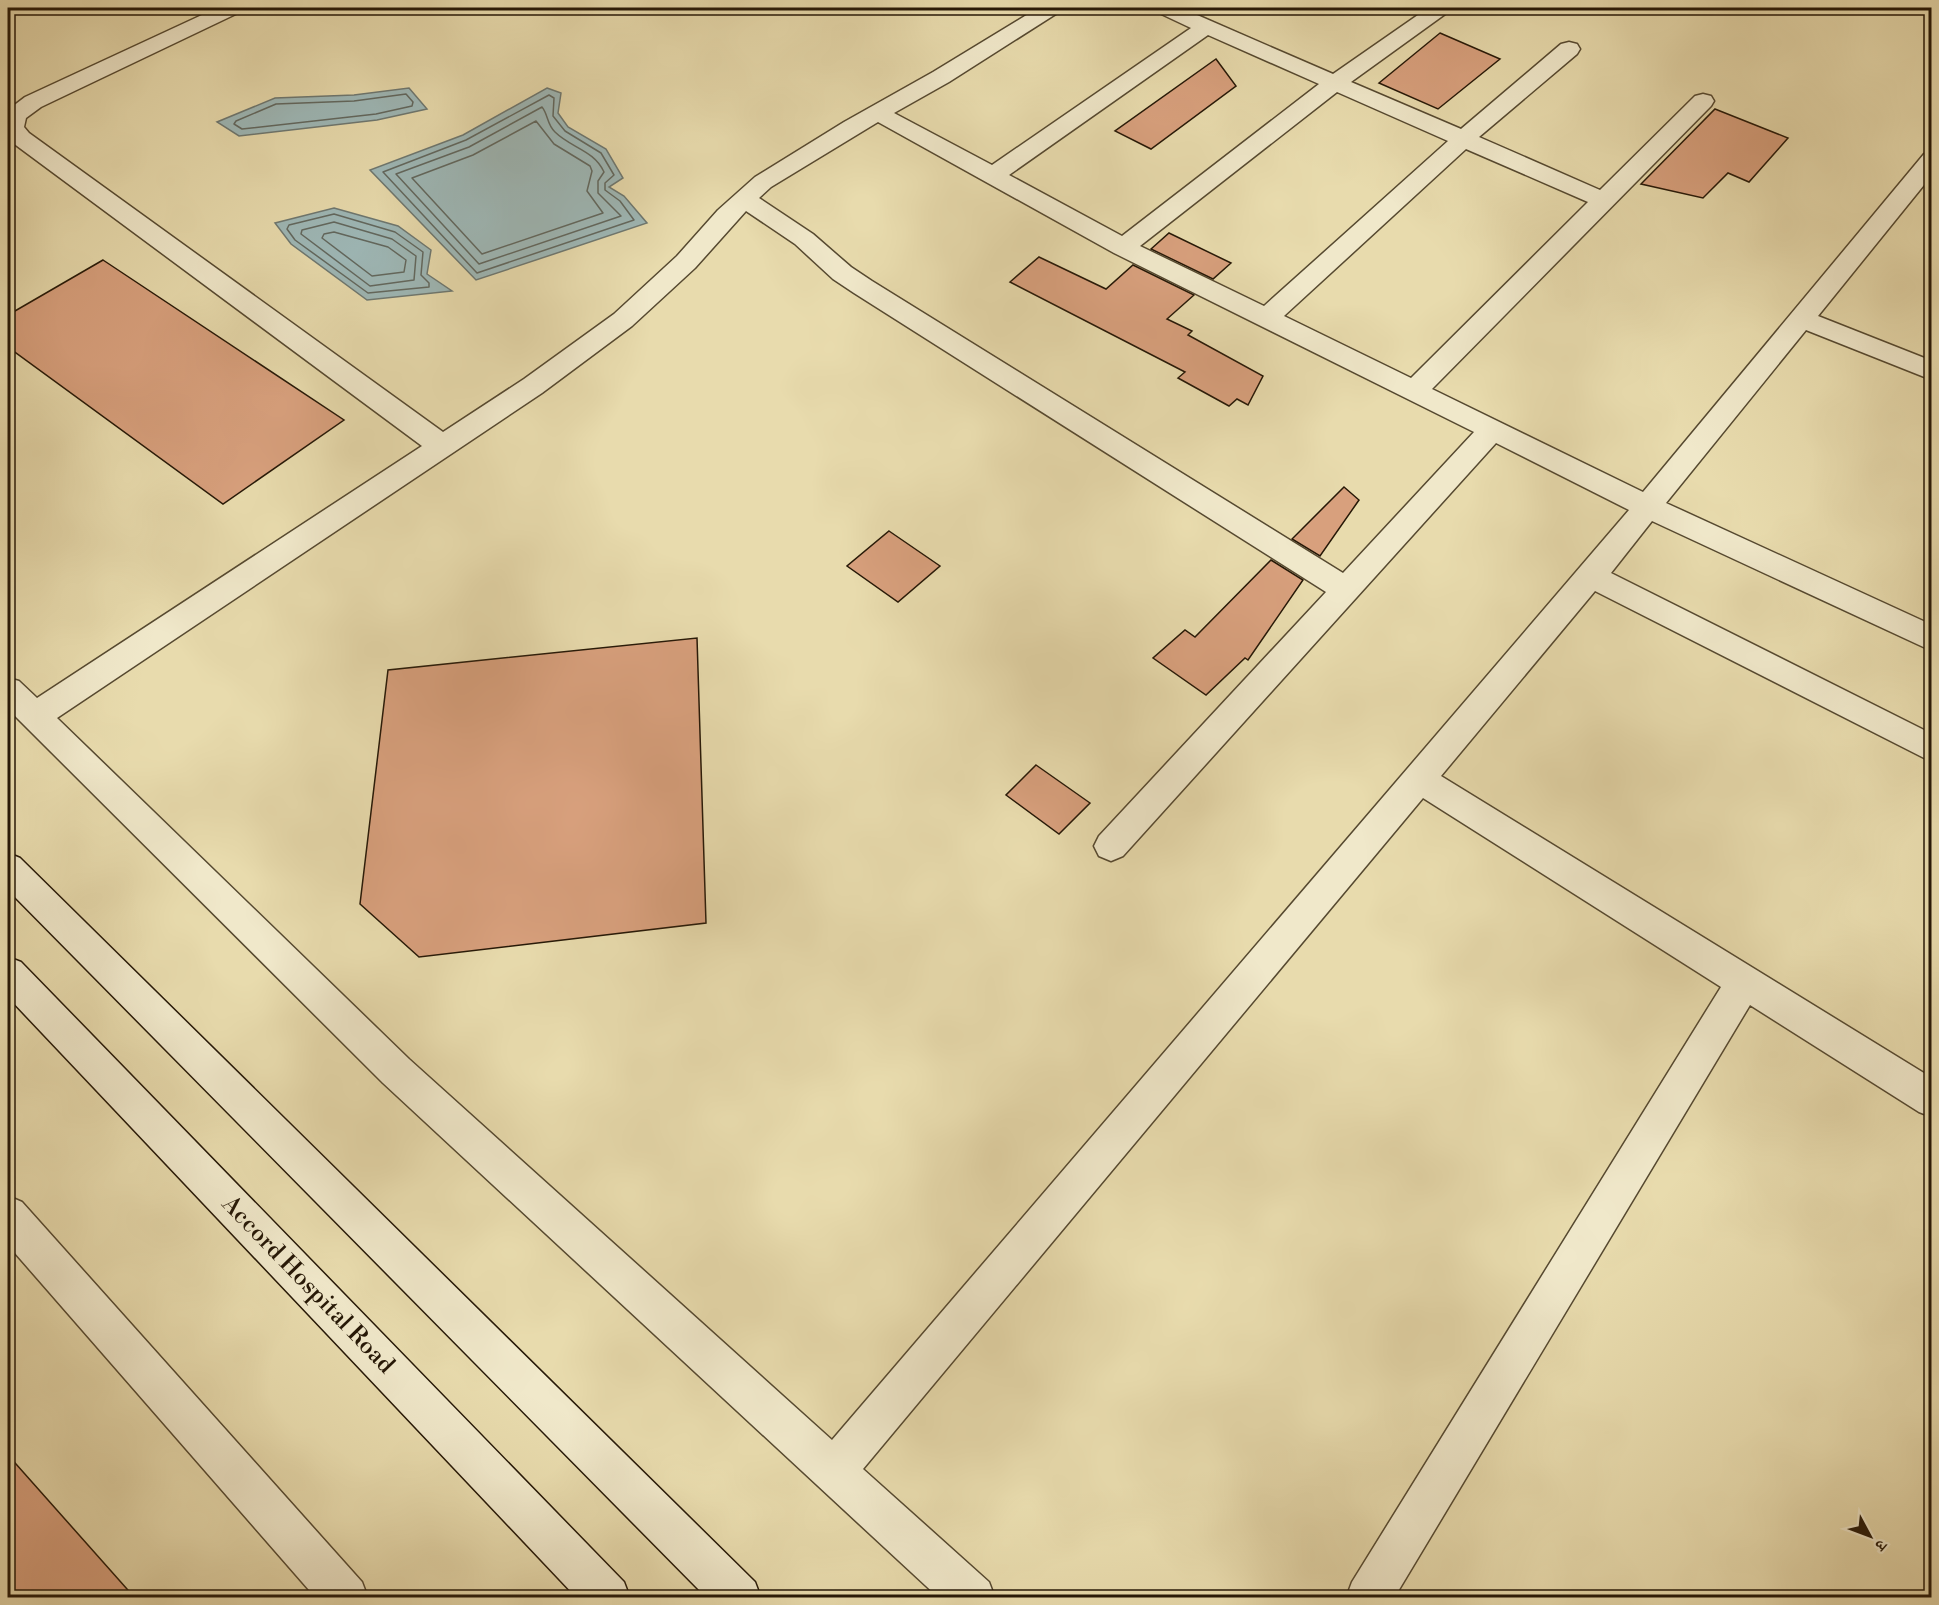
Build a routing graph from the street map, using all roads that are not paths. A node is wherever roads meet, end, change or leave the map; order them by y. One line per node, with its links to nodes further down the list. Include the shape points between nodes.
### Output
1 (233, 8): 21 (street, via 33,102 15,115 13,127 31,146)
2 (1052, 8): 9 (street)
3 (1164, 8): 5 (street)
4 (1441, 8): 7 (street)
5 (1207, 26): 7 (street); 12 (street)
6 (1569, 49): 10 (street)
7 (1335, 83): 10 (street); 15 (street)
8 (1703, 101): 14 (street)
9 (878, 113): 12 (street); 13 (street, via 763,182)
10 (1463, 139): 14 (street); 16 (street)
11 (1932, 159): 17 (street)
12 (992, 176): 15 (street)
13 (744, 200): 21 (street, via 686,262 623,320); 24 (street, via 804,239 863,287)
14 (1605, 201): 19 (street)
15 (1123, 247): 16 (street)
16 (1266, 318): 19 (street)
17 (1800, 318): 18 (street); 22 (street)
18 (1932, 371)
19 (1414, 392): 20 (street)
20 (1492, 430): 22 (street); 24 (street)
21 (442, 446): 27 (street)
22 (1646, 506): 23 (street); 25 (street)
23 (1591, 576): 28 (street); 29 (street)
24 (1346, 590): 30 (street)
25 (1932, 639)
26 (8, 690): 27 (street)
27 (35, 716): 36 (street, via 396,1071)
28 (1932, 749)
29 (1419, 779): 33 (street); 36 (street)
30 (1111, 846)
31 (8, 868): 39 (street)
32 (8, 973): 38 (street, Accord Hospital Road)
33 (1744, 982): 34 (street); 41 (street)
34 (1932, 1098)
35 (8, 1216): 37 (street)
36 (834, 1470): 40 (street)
37 (346, 1598)
38 (608, 1598)
39 (739, 1598)
40 (973, 1598)
41 (1368, 1598)

